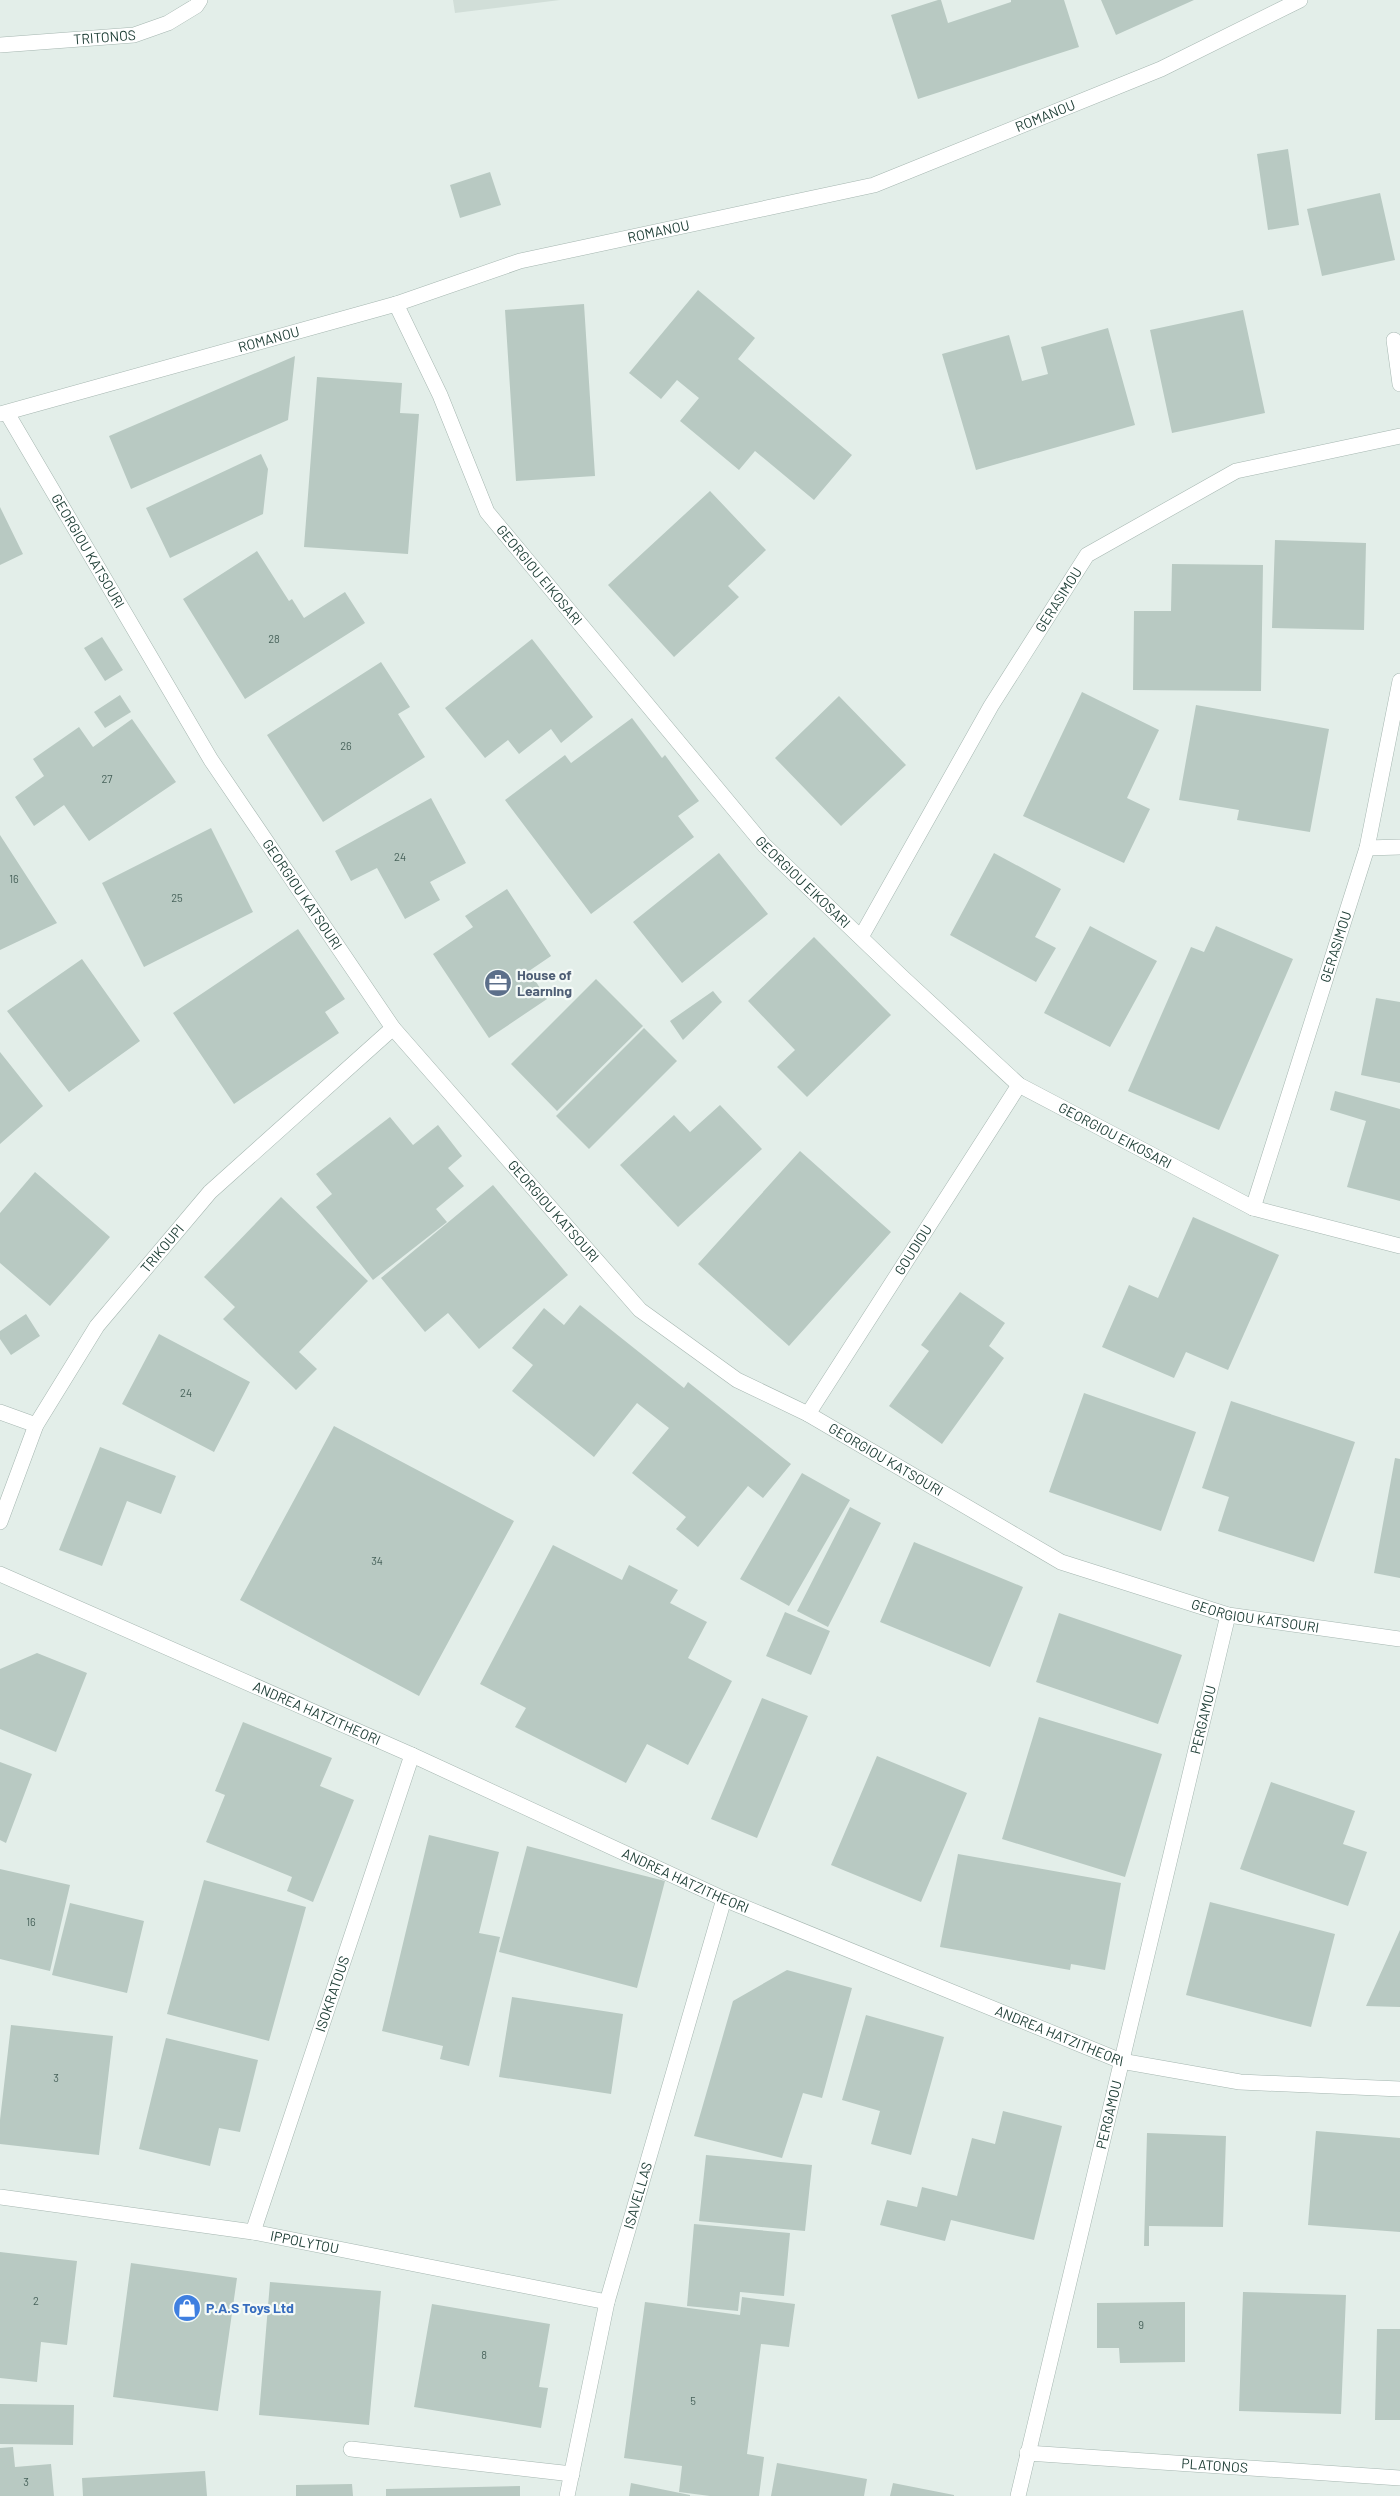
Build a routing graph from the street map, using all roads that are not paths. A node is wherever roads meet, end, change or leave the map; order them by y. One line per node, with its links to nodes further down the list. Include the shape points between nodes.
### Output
1 (200, 0): 3 (street, TRITONOS, via 196,6 168,22 134,35)
2 (1300, 0): 4 (street, ROMANOU, via 1161,69 874,185 520,261)
3 (0, 45)
4 (396, 304): 7 (street, ROMANOU); 12 (street, GEORGIOU EIKOSARI, via 440,395 487,512 764,845)
5 (1394, 340): 6 (street)
6 (1400, 384)
7 (3, 413): 13 (street, GEORGIOU KATSOURI, via 211,760)
8 (1400, 436): 12 (street, GERASIMOU, via 1236,471 1087,555 991,706)
9 (1400, 680): 11 (street, GERASIMOU)
10 (1400, 847): 11 (street)
11 (1367, 848): 15 (street, GERASIMOU)
12 (861, 937): 14 (street, GEORGIOU EIKOSARI)
13 (393, 1028): 18 (street, GEORGIOU KATSOURI, via 640,1310 737,1380); 19 (street, TRIKOUPI, via 210,1192 97,1326)
14 (1019, 1085): 15 (street, GEORGIOU EIKOSARI); 18 (street, GOUDIOU)
15 (1253, 1208): 16 (street, GEORGIOU EIKOSARI)
16 (1400, 1246)
17 (0, 1412): 19 (street)
18 (808, 1414): 22 (street, GEORGIOU KATSOURI, via 1061,1562)
19 (36, 1426): 20 (street, TRIKOUPI)
20 (0, 1522)
21 (0, 1574): 24 (street, ANDREA HATZITHEORI)
22 (1228, 1614): 23 (street, GEORGIOU KATSOURI); 26 (street, PERGAMOU)
23 (1400, 1639)
24 (412, 1755): 25 (street, ANDREA HATZITHEORI); 29 (street, ISOKRATOUS)
25 (724, 1899): 26 (street, ANDREA HATZITHEORI); 30 (street, ISAVELLAS)
26 (1121, 2061): 27 (street, ANDREA HATZITHEORI, via 1240,2082); 32 (street, PERGAMOU)
27 (1400, 2089)
28 (0, 2196): 29 (street, IPPOLYTOU)
29 (253, 2232): 30 (street, IPPOLYTOU)
30 (607, 2302): 33 (street, ISAVELLAS)
31 (351, 2449): 33 (street)
32 (1028, 2452): 34 (street, PLATONOS); 36 (street, PERGAMOU)
33 (572, 2474): 35 (street, ISAVELLAS)
34 (1400, 2478)
35 (567, 2496)
36 (1018, 2496)

